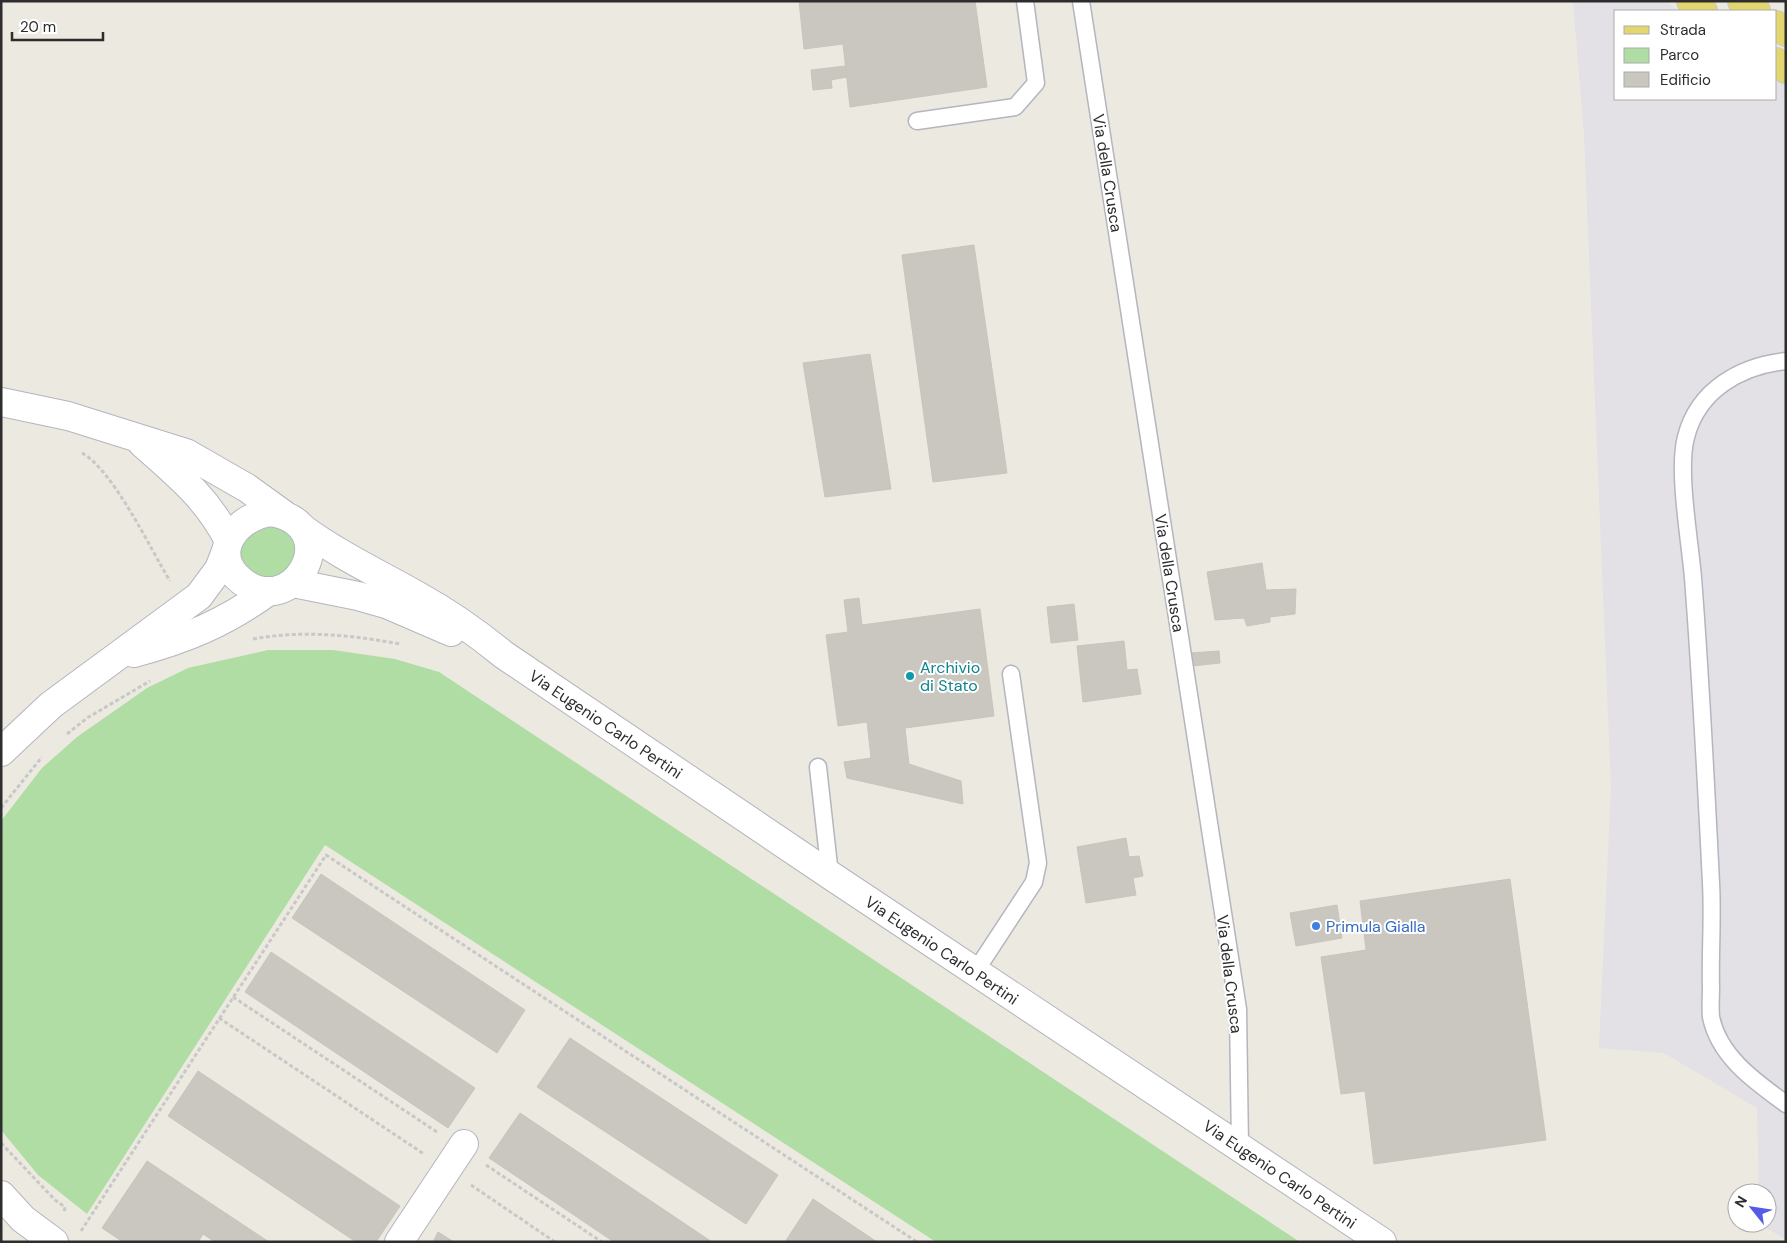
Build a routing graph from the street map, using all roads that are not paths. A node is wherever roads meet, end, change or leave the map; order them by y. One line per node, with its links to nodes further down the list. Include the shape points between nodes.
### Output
1 (1025, 1): 7 (lane, via 1036,83 1015,107)
2 (1081, 1): 24 (lane, Via della Crusca, via 1238,1009)
3 (1691, 1): 5 (main road)
4 (1742, 1): 6 (main road)
5 (1702, 10)
6 (1755, 10)
7 (917, 121)
8 (1786, 350): 10 (lane)
9 (1786, 361): 10 (lane)
10 (1746, 370): 23 (lane, via 1718,385 1704,400 1686,438 1684,478 1711,886 1711,1017 1732,1058 1750,1077)
11 (1, 402): 12 (street, Via Eugenio Carlo Pertini, via 68,416)
12 (133, 436): 13 (street, Via Eugenio Carlo Pertini, via 186,453 248,488); 14 (street, Via Eugenio Carlo Pertini, via 182,477 214,513)
13 (292, 521): 14 (street, via 259,513 248,519); 15 (street, via 309,551 308,563 302,574); 16 (street, Via Eugenio Carlo Pertini, via 348,559 419,596 467,626)
14 (227, 545): 15 (street, via 229,565 236,575 257,589); 17 (street, via 208,585 186,606)
15 (281, 587): 16 (street, Via Eugenio Carlo Pertini, via 358,596 386,604); 17 (street, via 204,631)
16 (504, 655): 21 (street, Via Eugenio Carlo Pertini)
17 (120, 656): 19 (street, via 51,705)
18 (1011, 674): 22 (lane, via 1038,863 1034,882)
19 (1, 752)
20 (818, 767): 21 (lane)
21 (830, 875): 22 (street, Via Eugenio Carlo Pertini)
22 (975, 972): 24 (street, Via Eugenio Carlo Pertini)
23 (1786, 1104)
24 (1240, 1147): 29 (street, Via Eugenio Carlo Pertini)
25 (457, 1154): 28 (street)
26 (1, 1195): 27 (street, via 23,1219)
27 (65, 1240)
28 (398, 1242)
29 (1382, 1242)

